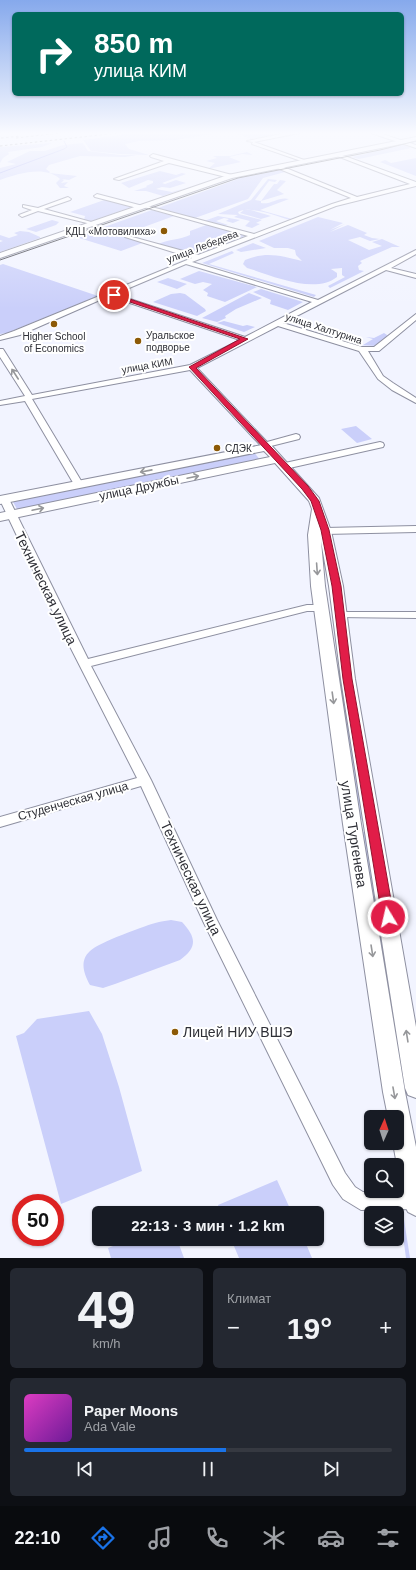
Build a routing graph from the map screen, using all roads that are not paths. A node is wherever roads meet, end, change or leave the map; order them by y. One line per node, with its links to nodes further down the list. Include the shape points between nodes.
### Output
1 (186, 192): 8 (main road)
2 (340, 192): 5 (street)
3 (383, 192): 5 (street, улица Лебедева)
4 (97, 196): 8 (street)
5 (356, 198): 13 (street, улица Лебедева)
6 (68, 199): 9 (street)
7 (25, 206): 9 (street)
8 (144, 207): 11 (main road); 13 (street)
9 (37, 209): 10 (street); 11 (street)
10 (22, 215)
11 (93, 224): 15 (main road)
12 (127, 236): 16 (street)
13 (255, 236): 16 (street, улица Лебедева)
14 (416, 252): 18 (street, улица КИМ)
15 (0, 256)
16 (200, 258): 17 (street, улица Лебедева)
17 (188, 263): 20 (street, улица Лебедева); 21 (street)
18 (385, 268): 19 (street); 21 (street, улица КИМ)
19 (416, 276)
20 (109, 294): 24 (street, улица Лебедева); 25 (street)
21 (318, 302): 23 (street, улица КИМ)
22 (416, 316): 27 (street, via 385,343 376,349)
23 (276, 323): 25 (street, улица КИМ); 27 (street, улица Халтурина)
24 (0, 338)
25 (245, 339): 28 (street, улица КИМ)
26 (0, 351): 29 (street, one-way to 26)
27 (364, 351): 30 (street, улица Халтурина, via 378,374)
28 (192, 367): 29 (street, улица КИМ); 34 (street, улица Тургенева)
29 (28, 397): 31 (street, улица КИМ); 36 (street)
30 (416, 401)
31 (0, 403)
32 (296, 437): 34 (street)
33 (380, 445): 35 (street)
34 (265, 446): 35 (main road, улица Тургенева); 36 (main road, улица Дружбы, one-way to 36)
35 (282, 463): 38 (main road, улица Дружбы, one-way to 35); 40 (main road, улица Тургенева, via 315,501)
36 (78, 484): 37 (main road, улица Дружбы)
37 (2, 500): 38 (street, Техническая улица)
38 (5, 516): 44 (street, Техническая улица)
39 (416, 529): 40 (street)
40 (319, 530): 41 (main road, улица Тургенева, one-way to 41); 42 (main road, улица Тургенева)
41 (321, 611): 42 (main road); 44 (street, via 308,608); 45 (main road, улица Тургенева)
42 (341, 615): 43 (street); 45 (main road, улица Тургенева)
43 (416, 615)
44 (84, 664): 46 (street, Техническая улица)
45 (339, 677): 48 (main road, улица Тургенева, one-way to 48); 49 (main road, улица Тургенева)
46 (145, 780): 47 (street, Студенческая улица); 52 (street, Техническая улица, via 210,921 339,1179 349,1193 361,1201)
47 (0, 822)
48 (352, 824): 49 (main road); 50 (main road, улица Тургенева, one-way to 50)
49 (372, 825): 51 (main road, улица Тургенева, one-way to 49)
50 (391, 1072): 51 (main road); 52 (main road, улица Тургенева, one-way to 52)
51 (415, 1077)
52 (416, 1202)

